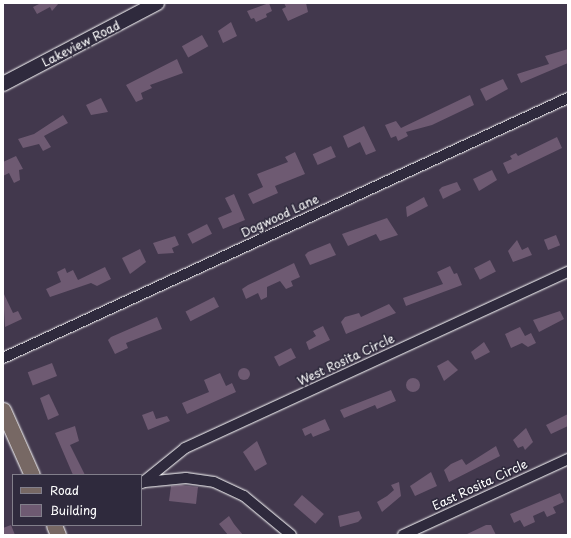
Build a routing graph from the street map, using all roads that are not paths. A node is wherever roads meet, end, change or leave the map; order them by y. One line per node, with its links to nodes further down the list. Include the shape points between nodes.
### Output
1 (157, 3): 2 (street, Lakeview Road)
2 (3, 84)
3 (568, 98): 5 (street, Dogwood Lane)
4 (568, 272): 9 (street, West Rosita Circle, via 185,448)
5 (3, 358)
6 (3, 410): 8 (main road)
7 (568, 459): 11 (street, East Rosita Circle)
8 (32, 474)
9 (142, 483): 10 (street, via 186,478 214,482 244,496)
10 (291, 535)
11 (403, 535)

